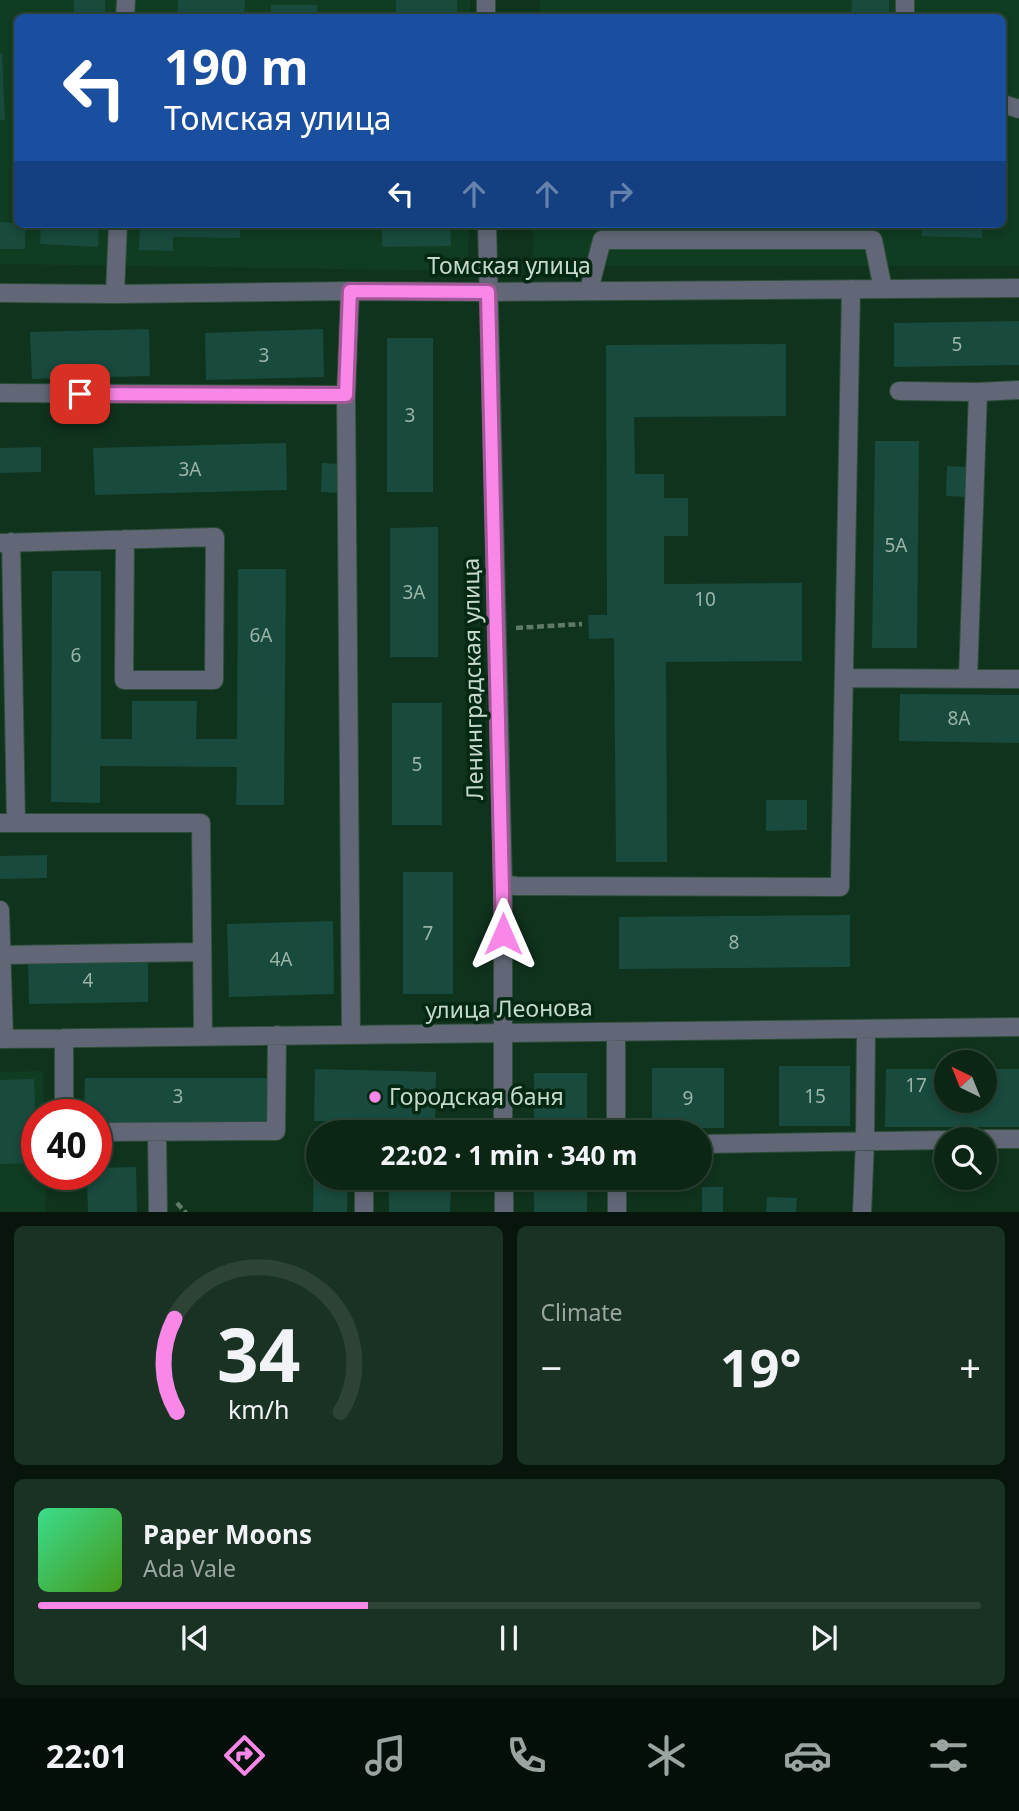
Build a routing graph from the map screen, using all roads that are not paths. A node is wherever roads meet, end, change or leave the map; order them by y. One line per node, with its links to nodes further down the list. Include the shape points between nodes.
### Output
1 (118, 228): 11 (street)
2 (487, 228): 9 (street, Ленинградская улица)
3 (602, 232): 6 (street, via 873,240); 7 (street)
4 (1019, 288): 6 (street, Томская улица)
5 (851, 289): 6 (street, Томская улица); 7 (street, Томская улица); 19 (street)
6 (883, 289)
7 (589, 290): 9 (street, Томская улица)
8 (350, 291): 9 (street, Томская улица); 11 (street, Томская улица); 16 (street)
9 (488, 292): 23 (street, Ленинградская улица)
10 (0, 293): 11 (street, Томская улица)
11 (116, 295)
12 (1019, 390): 14 (street)
13 (899, 391): 14 (street)
14 (978, 392): 20 (street)
15 (0, 394): 16 (street)
16 (346, 395): 32 (street)
17 (125, 539): 17 (street, via 215,537 214,680 124,680); 18 (street)
18 (6, 542): 22 (street)
19 (844, 678): 20 (street); 23 (street, via 840,887)
20 (968, 679): 21 (street)
21 (1019, 679)
22 (8, 823): 25 (street, via 201,823)
23 (503, 884): 30 (street, Ленинградская улица)
24 (0, 910): 26 (street)
25 (202, 952): 26 (street); 33 (street)
26 (1, 955): 35 (street)
27 (1019, 1027): 28 (street, улица Леонова)
28 (866, 1029): 29 (street, улица Леонова); 44 (street)
29 (616, 1032): 30 (street, улица Леонова); 38 (street)
30 (503, 1034): 32 (street, улица Леонова); 37 (street, Ленинградская улица)
31 (277, 1035): 32 (street, улица Леонова); 33 (street, улица Леонова); 40 (street, via 276,1131)
32 (351, 1035)
33 (203, 1036): 34 (street, улица Леонова)
34 (64, 1038): 35 (street, улица Леонова); 36 (street)
35 (2, 1039)
36 (64, 1099)
37 (503, 1120)
38 (616, 1120)
39 (112, 1132): 40 (street)
40 (157, 1132): 49 (street)
41 (997, 1139): 42 (street)
42 (1019, 1139)
43 (934, 1140): 44 (street)
44 (866, 1141): 45 (street); 53 (street)
45 (712, 1144)
46 (364, 1190): 50 (street)
47 (504, 1190): 51 (street)
48 (617, 1190): 52 (street)
49 (158, 1212)
50 (364, 1212)
51 (504, 1212)
52 (617, 1212)
53 (862, 1212)

